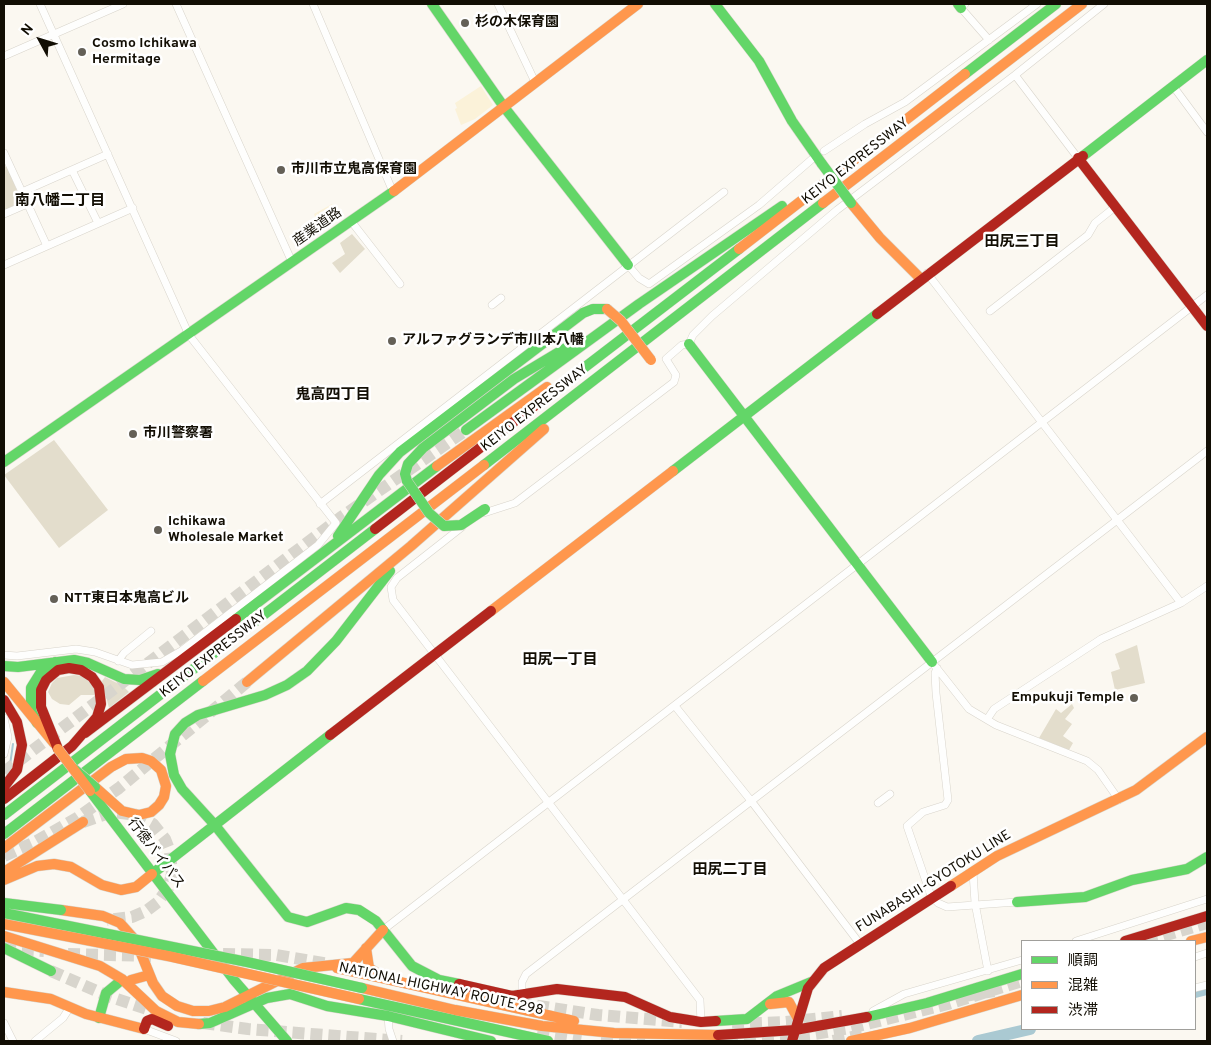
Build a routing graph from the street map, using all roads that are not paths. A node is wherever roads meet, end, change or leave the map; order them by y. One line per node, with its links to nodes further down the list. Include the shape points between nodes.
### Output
1 (40, 4): 14 (street)
2 (123, 4): 14 (street)
3 (176, 4): 41 (street)
4 (313, 4): 32 (street)
5 (432, 4): 21 (main road)
6 (498, 4): 19 (street)
7 (638, 4): 19 (main road, 産業道路)
8 (715, 4): 44 (main road, bridge, via 759,61 792,121 822,164 880,238)
9 (1037, 4): 15 (street)
10 (1056, 4): 23 (main road, KEIYO EXPRESSWAY)
11 (1082, 4): 56 (main road, KEIYO EXPRESSWAY)
12 (1104, 4): 18 (street)
13 (961, 5): 15 (street)
14 (54, 34): 16 (street); 26 (street)
15 (990, 40): 24 (street, via 905,102)
16 (4, 56)
17 (1207, 60): 20 (main road)
18 (1015, 75): 27 (street); 55 (street, via 837,210 712,316 693,335)
19 (536, 82): 21 (main road, 産業道路)
20 (1173, 86): 22 (street); 27 (main road)
21 (504, 107): 32 (main road, 産業道路); 43 (main road)
22 (1207, 132)
23 (878, 141): 49 (main road); 52 (main road, KEIYO EXPRESSWAY)
24 (824, 151)
25 (4, 153): 29 (street)
26 (108, 154): 30 (street); 36 (street)
27 (1078, 158): 35 (main road); 44 (main road)
28 (811, 160): 43 (street, via 759,205 649,284)
29 (6, 163): 31 (street)
30 (72, 170): 31 (street); 39 (street)
31 (22, 192): 34 (street)
32 (393, 192): 38 (main road, 産業道路)
33 (724, 192): 43 (street)
34 (27, 204): 37 (street); 40 (street)
35 (1116, 207): 50 (main road); 51 (street, via 1095,223 1088,235)
36 (133, 208): 39 (street); 54 (street)
37 (4, 214)
38 (351, 221): 41 (main road, 産業道路); 45 (street)
39 (98, 223): 40 (street)
40 (47, 246): 42 (street)
41 (292, 262): 54 (main road, 産業道路)
42 (4, 265)
43 (628, 265): 63 (street)
44 (924, 276): 58 (main road); 59 (street)
45 (400, 284)
46 (1207, 295): 50 (street)
47 (501, 298): 48 (street)
48 (492, 304)
49 (640, 304): 60 (main road); 64 (main road, bridge, via 506,385 415,456 406,469 407,481 428,512 442,525 461,524)
50 (1192, 306): 53 (main road); 59 (street)
51 (990, 310)
52 (646, 321): 67 (main road, via 517,407); 98 (main road, KEIYO EXPRESSWAY)
53 (1207, 326)
54 (188, 335): 62 (main road, 産業道路); 63 (street)
55 (689, 344): 58 (main road); 72 (street, via 682,345 666,358 676,375 674,382 514,503 476,518 423,556 394,582 393,600)
56 (632, 351): 66 (main road); 101 (main road, KEIYO EXPRESSWAY)
57 (651, 360): 67 (main road, bridge, via 621,321 607,309 593,308 583,313 400,452 376,479 352,518)
58 (743, 417): 68 (main road); 72 (main road)
59 (1041, 423): 65 (street); 68 (street)
60 (466, 430)
61 (1207, 451): 65 (street)
62 (4, 462)
63 (320, 504): 76 (street, via 336,523 311,550 168,658 141,665)
64 (485, 509)
65 (1117, 520): 70 (street); 77 (street)
66 (410, 546): 80 (main road); 100 (main road, via 332,646 307,670 265,695 198,715 176,734 170,754 174,776)
67 (326, 549): 74 (main road)
68 (857, 564): 77 (main road); 82 (street)
69 (1207, 586): 70 (street)
70 (1181, 603): 84 (street, via 1101,639 994,709)
71 (151, 632): 76 (street)
72 (435, 654): 96 (street); 100 (main road)
73 (4, 655): 76 (street, via 76,649)
74 (186, 657): 75 (main road, via 160,673 140,680 116,677 82,661); 86 (main road)
75 (60, 660): 78 (main road); 85 (main road, via 45,668 34,683 30,702)
76 (118, 661)
77 (934, 665): 84 (street, via 968,709); 95 (street); 108 (street, via 948,800 945,805 923,812 907,826)
78 (4, 666)
79 (4, 682): 85 (main road)
80 (247, 682)
81 (4, 700): 90 (main road, via 17,722 22,745 17,770)
82 (675, 706): 95 (street); 96 (street)
83 (4, 718): 89 (street, via 8,736)
84 (988, 718): 94 (street, via 996,725 1092,764)
85 (37, 723): 88 (main road)
86 (85, 733): 88 (main road, via 99,711 99,687 81,670 58,670 46,680 40,695 41,707); 93 (main road)
87 (1207, 737): 94 (main road, FUNABASHI-GYOTOKU LINE, via 1151,781)
88 (58, 748): 91 (main road, bridge)
89 (4, 754)
90 (4, 787)
91 (92, 789): 102 (main road, via 122,811 139,815 151,812 159,805 166,786 161,770 151,761 142,758 126,760 112,767); 106 (main road, 行徳バイパス)
92 (890, 794): 97 (street)
93 (4, 799)
94 (1119, 800): 105 (main road, FUNABASHI-GYOTOKU LINE, via 1008,850)
95 (752, 802): 109 (street); 121 (street)
96 (547, 803): 109 (street); 117 (street)
97 (878, 803)
98 (4, 815)
99 (83, 822): 104 (main road)
100 (214, 824): 106 (main road); 117 (main road, via 288,917 307,922 346,908 367,914)
101 (4, 834)
102 (4, 848)
103 (1207, 857): 111 (main road, via 1187,869 1132,880 1085,897)
104 (4, 872)
105 (973, 872): 108 (main road, FUNABASHI-GYOTOKU LINE); 113 (street)
106 (152, 874): 107 (main road, via 136,887 121,890 102,885 71,867 54,864 37,866); 138 (main road, 行徳バイパス)
107 (4, 880)
108 (933, 899): 113 (street, via 947,907); 121 (main road, FUNABASHI-GYOTOKU LINE)
109 (622, 900): 136 (street, via 526,974 522,982); 147 (street, via 700,1000)
110 (1207, 900): 119 (street)
111 (1017, 902): 113 (street)
112 (4, 903): 130 (main road, bridge, via 103,916 120,923 136,941)
113 (975, 903): 126 (street)
114 (4, 913): 151 (main road, NATIONAL HIGHWAY ROUTE 298, bridge, via 238,960 496,1018 614,1033)
115 (1207, 916): 120 (main road)
116 (4, 924): 158 (main road, NATIONAL HIGHWAY ROUTE 298, bridge, via 168,956)
117 (383, 930): 123 (main road); 136 (main road, via 412,966 430,977)
118 (4, 936): 142 (main road, via 93,963 112,972 156,1011 178,1022 202,1024)
119 (1079, 940)
120 (1128, 940)
121 (860, 944): 133 (main road, FUNABASHI-GYOTOKU LINE, via 824,968)
122 (4, 948): 127 (main road)
123 (366, 948): 125 (main road, via 349,964); 128 (main road); 132 (main road, via 369,968)
124 (1021, 960): 126 (street)
125 (318, 965): 128 (main road); 138 (main road, via 296,970)
126 (988, 971): 146 (street, via 904,994)
127 (51, 972)
128 (358, 974): 132 (main road); 141 (main road, via 351,1002)
129 (1021, 974): 146 (main road, NATIONAL HIGHWAY ROUTE 298, via 926,1003)
130 (149, 975): 131 (main road); 138 (main road, via 162,996 193,1011 209,1011)
131 (131, 980)
132 (389, 981): 151 (main road, via 545,1016)
133 (811, 982): 139 (main road, via 777,996); 145 (main road, FUNABASHI-GYOTOKU LINE)
134 (118, 984): 144 (main road, via 106,993)
135 (4, 992): 140 (main road, via 33,995)
136 (522, 996): 147 (main road, via 557,988 631,998 670,1017)
137 (1021, 997): 160 (main road, via 935,1022)
138 (251, 1000): 141 (main road, via 290,994); 142 (main road); 155 (main road, 行徳バイパス)
139 (769, 1004): 145 (main road, via 788,1002); 147 (main road, via 746,1019)
140 (70, 1006): 144 (main road); 153 (street, via 63,1018)
141 (338, 1008): 143 (main road)
142 (235, 1014): 149 (main road, via 204,1032 183,1031 152,1019 147,1021)
143 (388, 1016): 156 (street); 157 (main road)
144 (99, 1018): 149 (main road)
145 (798, 1019): 150 (main road, FUNABASHI-GYOTOKU LINE)
146 (850, 1021): 150 (main road, NATIONAL HIGHWAY ROUTE 298)
147 (701, 1022)
148 (4, 1023): 152 (street)
149 (144, 1029): 154 (street)
150 (795, 1030): 151 (main road, NATIONAL HIGHWAY ROUTE 298); 159 (main road, FUNABASHI-GYOTOKU LINE)
151 (684, 1036)
152 (13, 1041)
153 (35, 1041)
154 (176, 1041)
155 (287, 1041)
156 (393, 1041)
157 (491, 1041)
158 (548, 1041)
159 (792, 1041)
160 (851, 1041)

